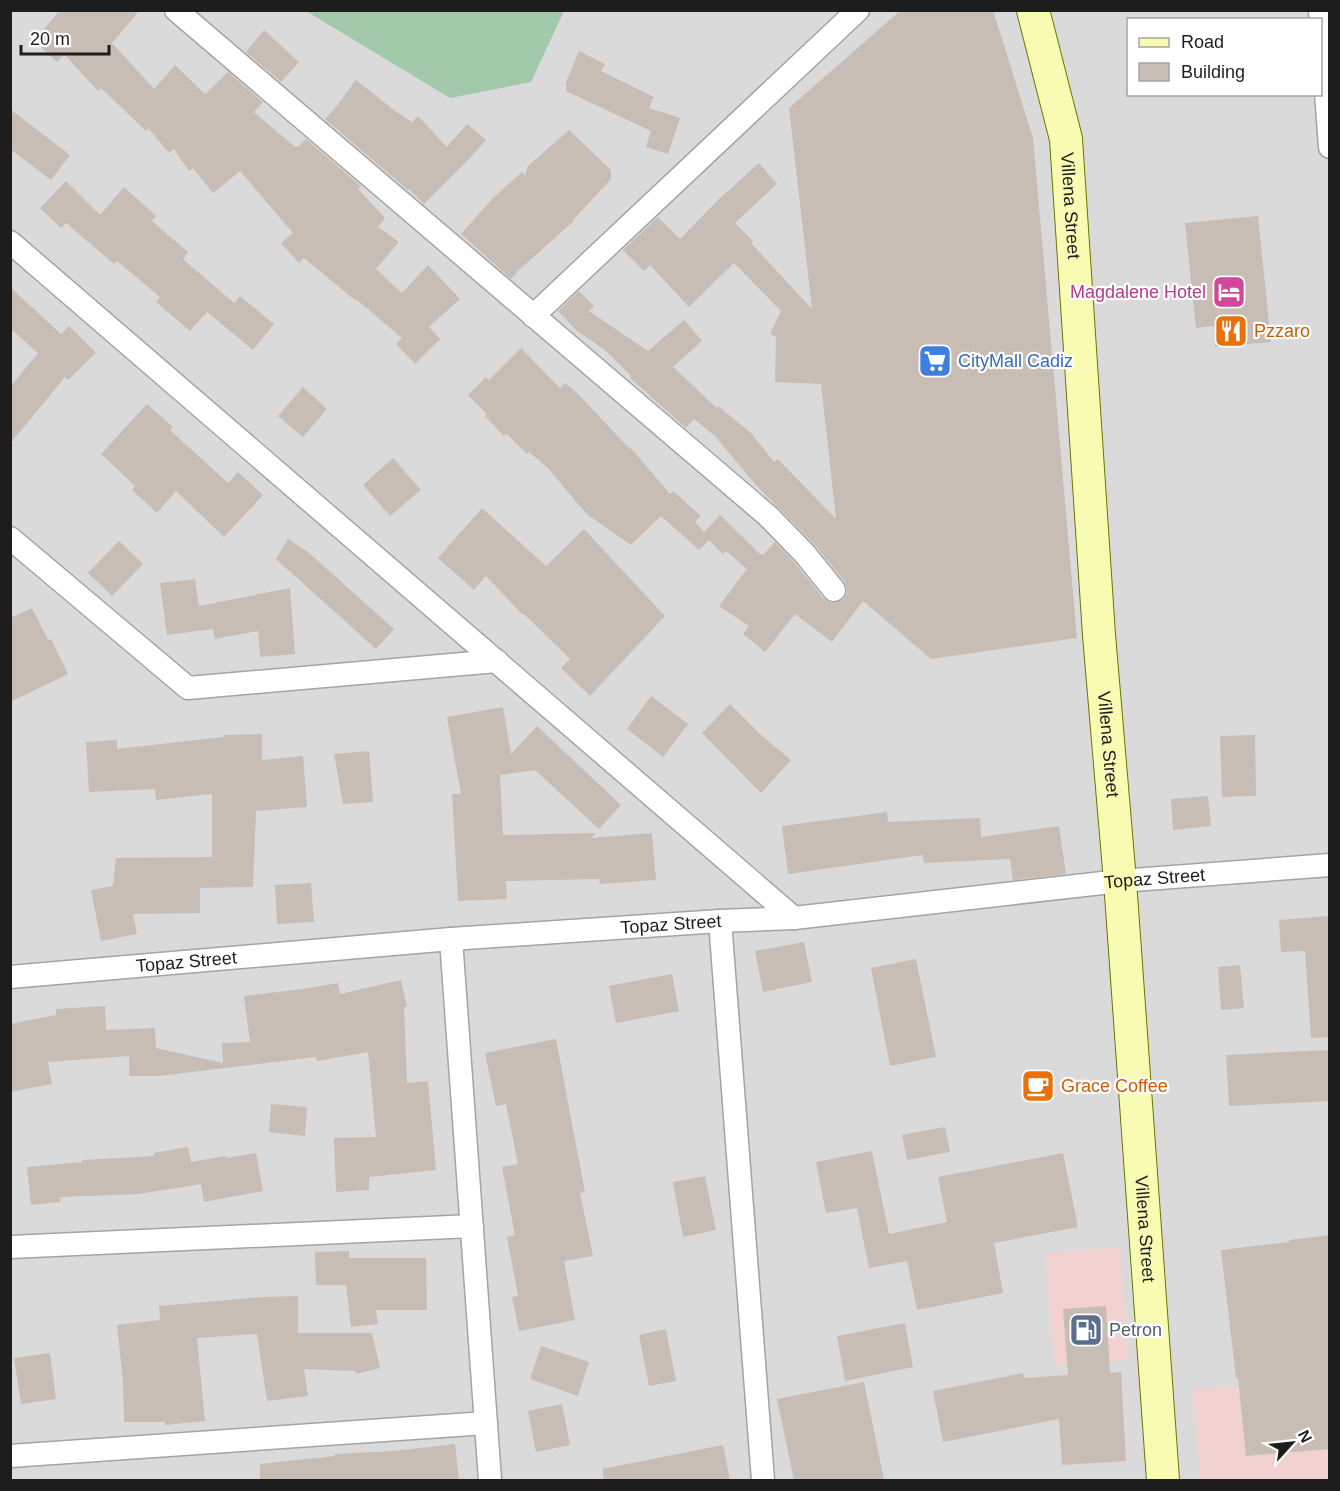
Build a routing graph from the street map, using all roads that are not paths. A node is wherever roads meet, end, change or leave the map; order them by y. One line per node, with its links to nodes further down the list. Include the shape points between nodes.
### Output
1 (176, 10): 7 (street)
2 (858, 10): 7 (street)
3 (1034, 10): 12 (main road, Villena Street, via 1066,139 1098,623)
4 (1322, 40): 5 (street)
5 (1329, 147)
6 (10, 242): 10 (street)
7 (533, 316): 9 (street, via 768,516)
8 (10, 538): 10 (street, via 188,688)
9 (834, 590)
10 (496, 662): 13 (street)
11 (1329, 865): 12 (street, Topaz Street)
12 (1120, 881): 13 (street, Topaz Street); 23 (main road, Villena Street)
13 (794, 918): 14 (street, Topaz Street)
14 (720, 921): 15 (street, Topaz Street); 22 (street)
15 (451, 939): 16 (street, Topaz Street); 17 (street)
16 (10, 976)
17 (472, 1226): 18 (street); 19 (street)
18 (10, 1247)
19 (486, 1423): 20 (street); 21 (street)
20 (10, 1456)
21 (490, 1480)
22 (763, 1480)
23 (1163, 1480)

